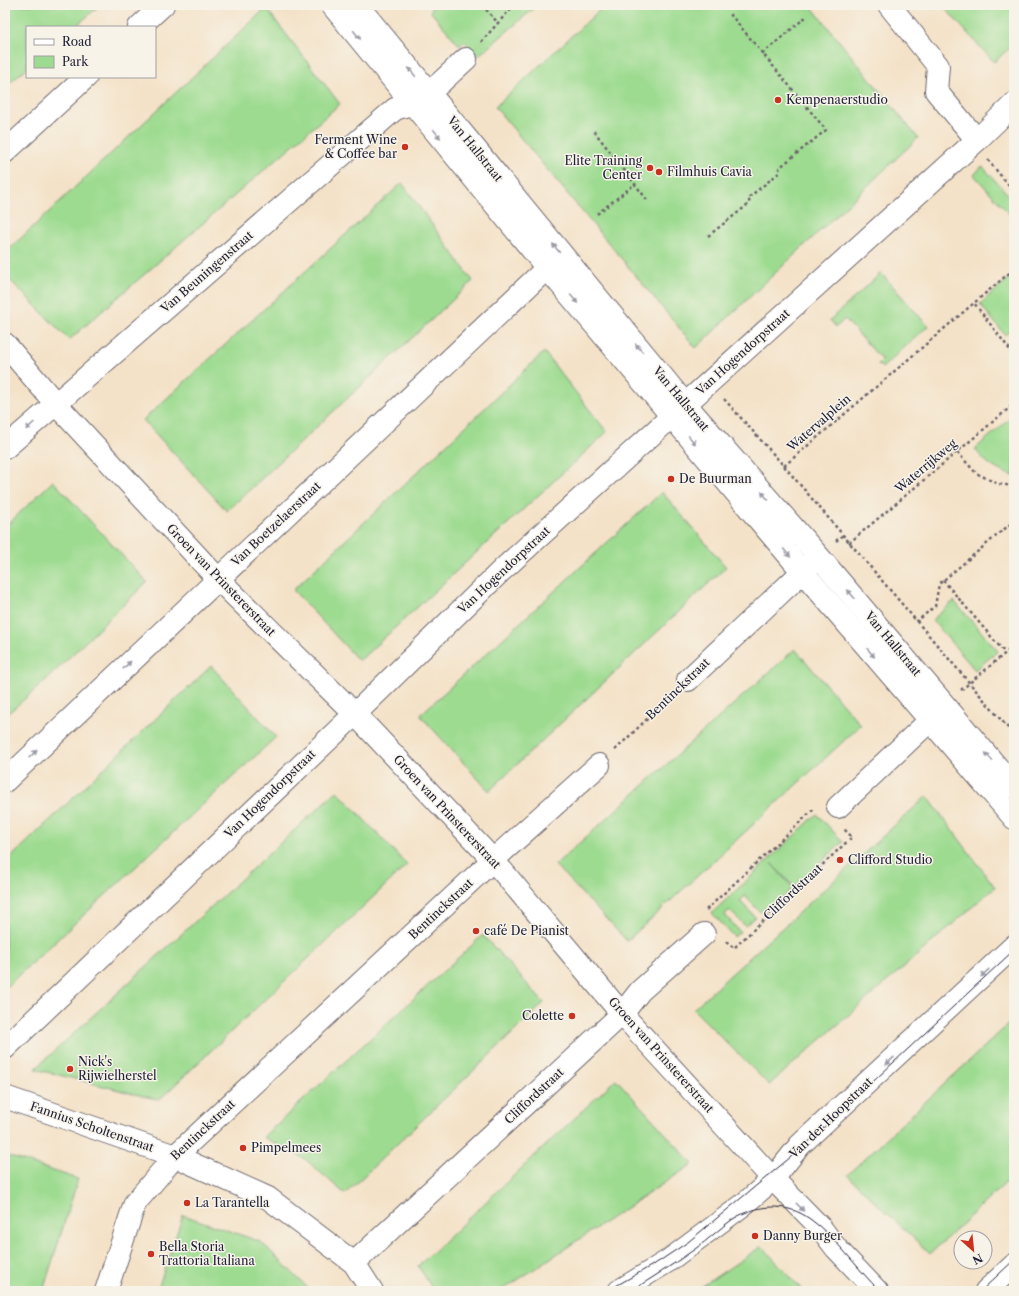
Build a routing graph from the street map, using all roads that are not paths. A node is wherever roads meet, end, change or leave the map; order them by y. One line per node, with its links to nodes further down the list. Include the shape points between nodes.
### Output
1 (163, 5): 5 (street)
2 (332, 5): 8 (street, one-way to 8)
3 (357, 5): 8 (street, Van Hallstraat, one-way to 3)
4 (890, 5): 10 (street, via 938,66 936,91)
5 (140, 26)
6 (466, 59): 8 (street)
7 (85, 78): 11 (street)
8 (421, 98): 12 (street, Van Hallstraat, one-way to 12, via 438,136); 14 (street, Van Beuningenstraat, via 395,109); 15 (street, Van Hallstraat, one-way to 8)
9 (1014, 104): 10 (street, Van Hogendorpstraat)
10 (977, 140): 15 (street, Van Hogendorpstraat)
11 (5, 152)
12 (547, 268): 15 (street, Van Hallstraat, one-way to 15); 19 (street, Van Boetzelaerstraat)
13 (5, 344): 14 (street, Groen van Prinstererstraat)
14 (55, 403): 16 (street, Van Beuningenstraat, one-way to 16); 19 (street, Groen van Prinstererstraat)
15 (679, 410): 17 (street, Van Hallstraat, one-way to 15); 18 (street, Van Hallstraat, one-way to 18); 22 (street, Van Hogendorpstraat, via 502,570)
16 (5, 448)
17 (819, 557): 18 (street, Bentinckstraat); 21 (street, Van Hallstraat, one-way to 17)
18 (802, 571): 20 (street, Bentinckstraat); 23 (street, Van Hallstraat, one-way to 23)
19 (218, 579): 22 (street, Groen van Prinstererstraat); 25 (street, Van Boetzelaerstraat, one-way to 19)
20 (688, 680)
21 (952, 699): 23 (street); 26 (street, Van Hallstraat, one-way to 21)
22 (355, 714): 29 (street, Groen van Prinstererstraat); 33 (street, Van Hogendorpstraat)
23 (930, 722): 27 (street); 28 (street, Van Hallstraat)
24 (599, 765): 29 (street, Bentinckstraat)
25 (5, 781)
26 (1014, 787)
27 (835, 811)
28 (1014, 818)
29 (493, 860): 32 (street, Groen van Prinstererstraat); 35 (street, Bentinckstraat)
30 (708, 930): 32 (street, Cliffordstraat, via 640,991)
31 (1014, 946): 36 (street, Van der Hoopstraat, one-way to 36, via 800,1145)
32 (622, 1014): 36 (street, Groen van Prinstererstraat); 37 (street, Cliffordstraat)
33 (5, 1048)
34 (5, 1097): 35 (street, Fannius Scholtenstraat)
35 (175, 1156): 37 (street, Fannius Scholtenstraat, via 268,1198); 39 (street, Bentinckstraat, via 135,1203)
36 (773, 1179): 41 (street, Van der Hoopstraat, via 691,1245); 42 (street, Groen van Prinstererstraat, one-way to 42)
37 (354, 1263): 40 (street, Fannius Scholtenstraat)
38 (1014, 1265): 43 (street)
39 (106, 1291)
40 (372, 1291)
41 (619, 1291)
42 (877, 1291)
43 (986, 1291)

